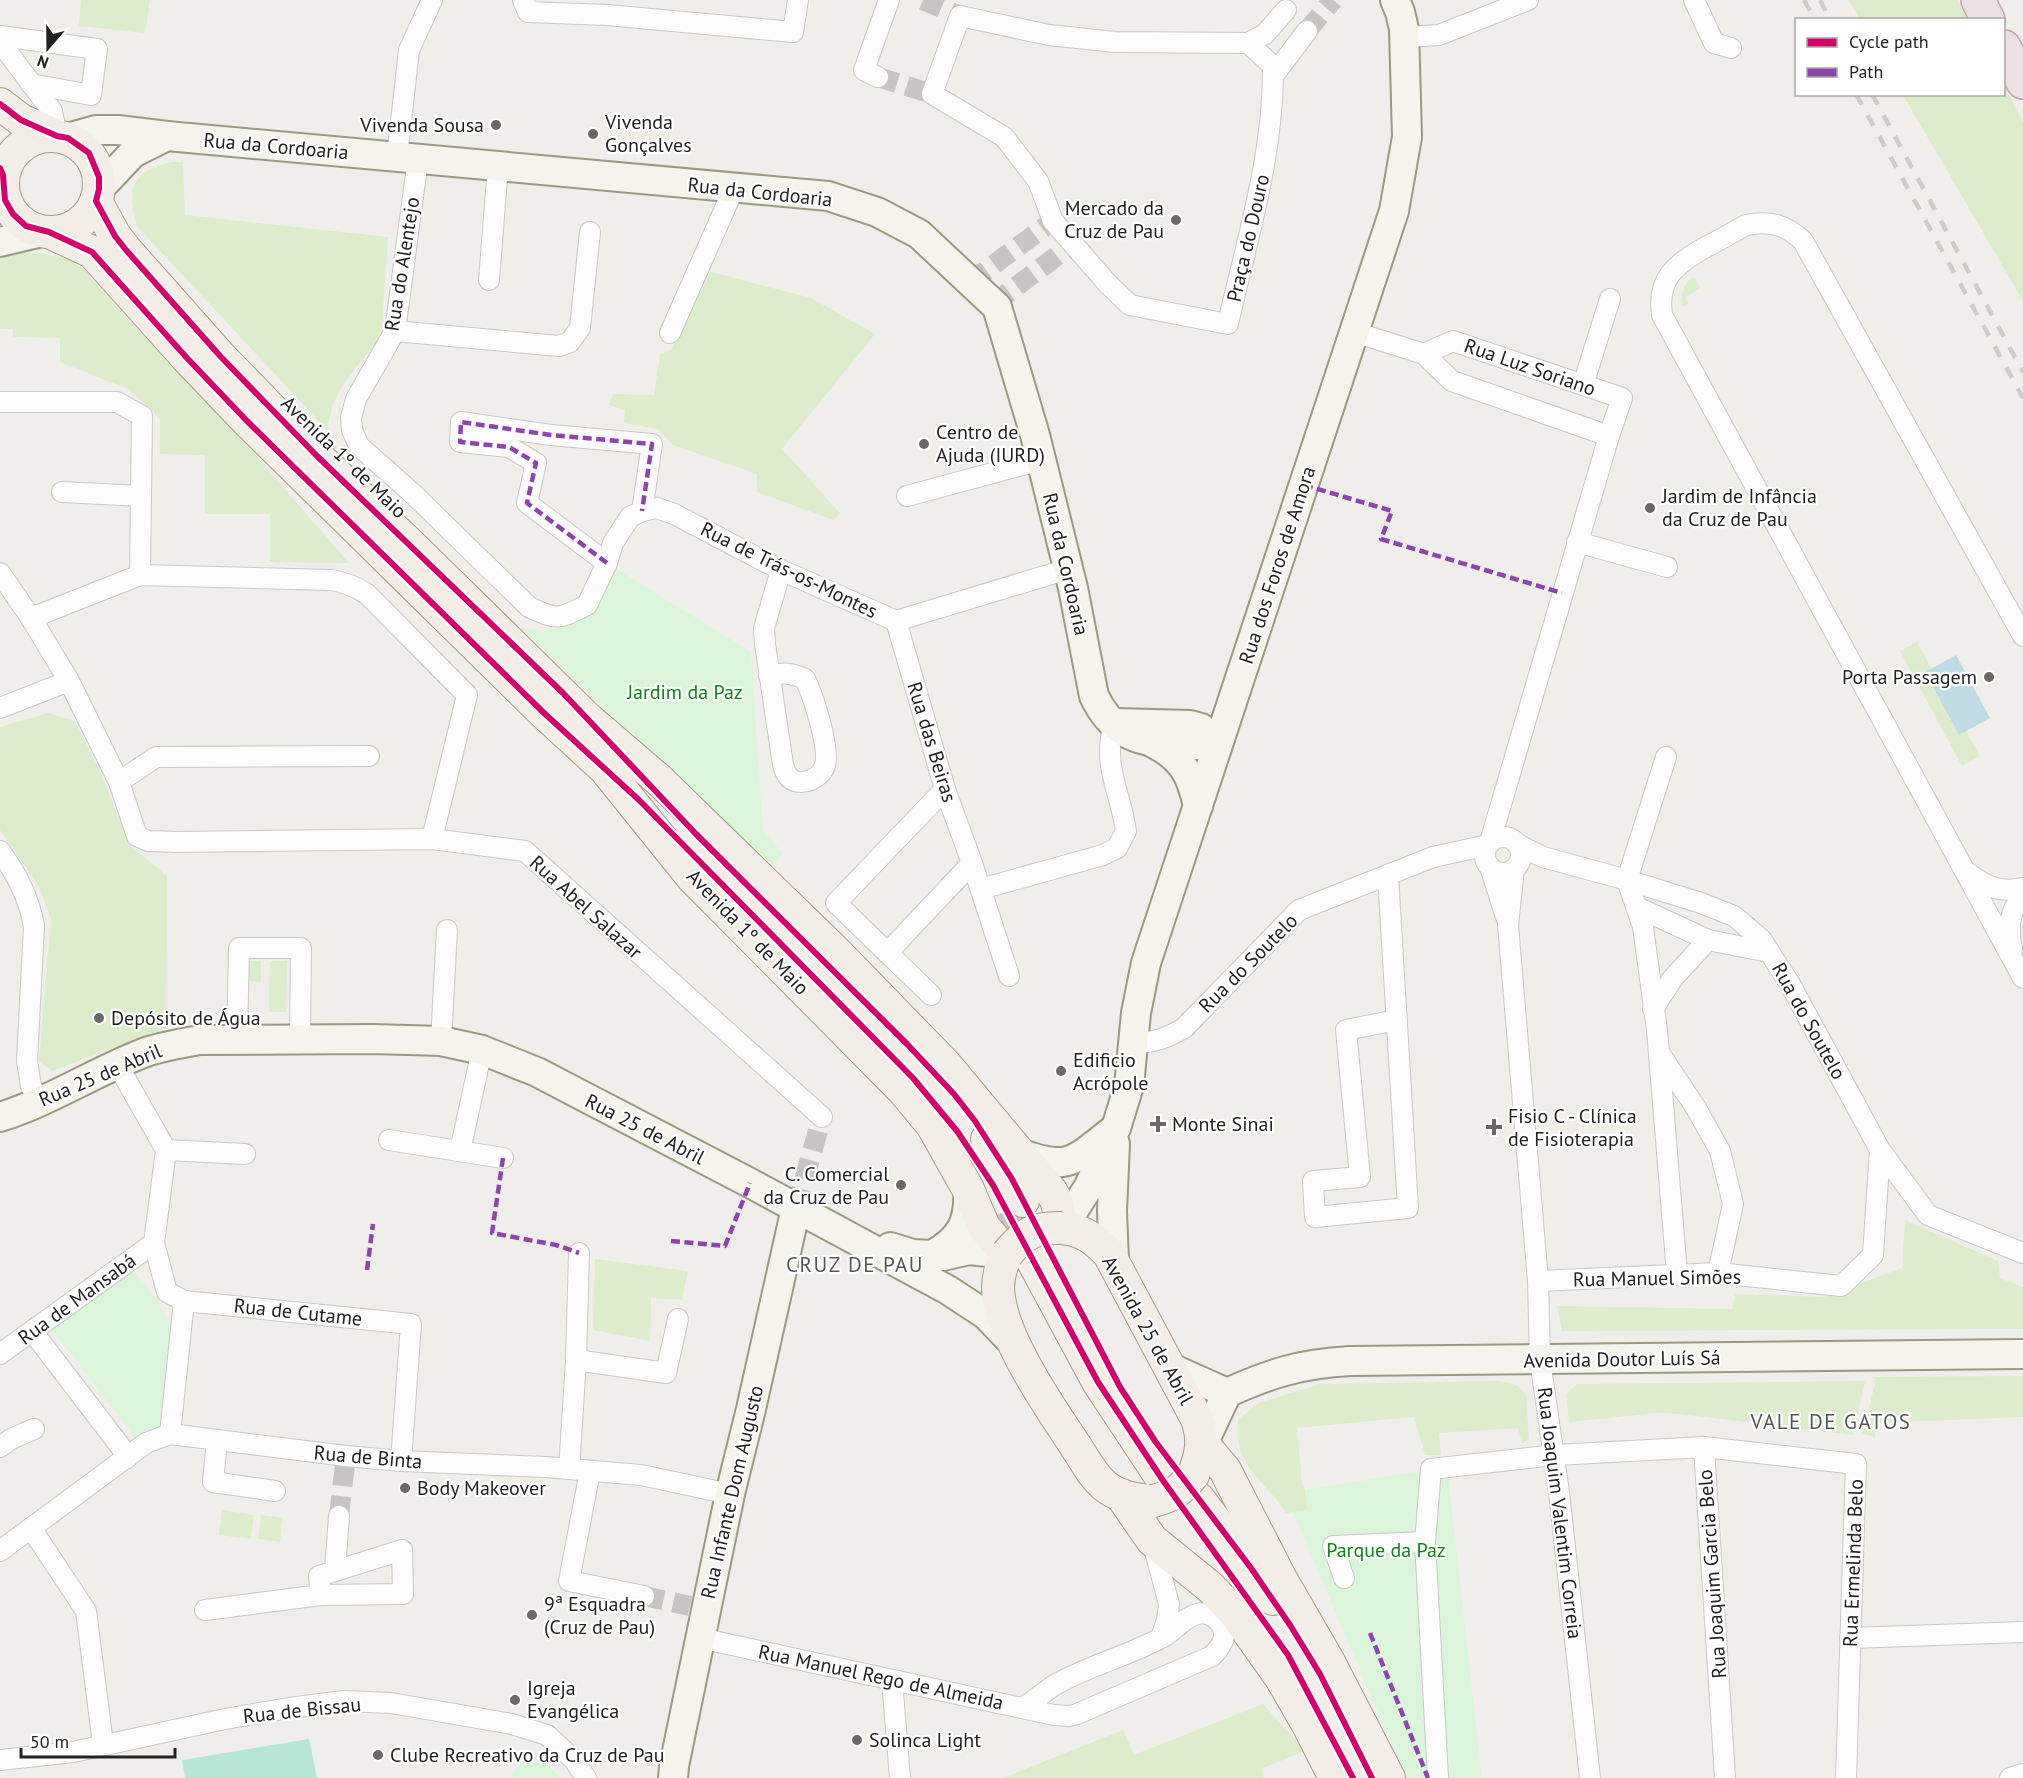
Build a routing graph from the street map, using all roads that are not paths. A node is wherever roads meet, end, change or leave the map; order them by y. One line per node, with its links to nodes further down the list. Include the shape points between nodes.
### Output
1 (432, 0): 26 (street, Rua do Alentejo, via 409,50)
2 (523, 0): 9 (street, via 528,12)
3 (798, 0): 9 (street, via 793,32)
4 (889, 0): 20 (street, via 864,70)
5 (1395, 0): 14 (main road, Rua dos Foros de Amora)
6 (1528, 0): 14 (street, via 1439,35)
7 (1694, 0): 17 (street, via 1714,43)
8 (1978, 0): 11 (highway)
9 (618, 8)
10 (1287, 10): 16 (street, via 1265,34)
11 (1987, 18)
12 (1307, 31): 19 (street)
13 (0, 36): 22 (street, via 97,49 91,94)
14 (1405, 37): 37 (main road, Rua dos Foros de Amora, via 1407,137 1401,176 1394,211)
15 (0, 42): 22 (street)
16 (1248, 43): 19 (street, via 1273,66); 19 (street, Praça do Douro, via 1115,42 1049,35 960,16 932,94 1004,137 1038,181 1053,221 1130,305 1228,324 1265,162)
17 (1731, 48)
18 (2005, 49): 21 (highway)
19 (1273, 76)
20 (878, 77)
21 (2023, 82)
22 (31, 84): 25 (street, via 52,111)
23 (0, 104): 25 (main road, via 21,120)
24 (163, 136): 25 (main road, Rua da Cordoaria, via 96,130); 26 (main road, Rua da Cordoaria); 30 (main road, via 133,153)
25 (63, 137): 28 (main road, via 45,136 22,145 13,153); 30 (main road, via 89,153 99,177)
26 (407, 158): 27 (main road, Rua da Cordoaria); 36 (street, Rua do Alentejo)
27 (498, 166): 29 (main road, Rua da Cordoaria); 34 (street)
28 (1, 178): 31 (main road, via 5,200 13,214 26,226)
29 (734, 188): 38 (street); 43 (main road, Rua da Cordoaria, via 828,196 877,212 919,234 997,307)
30 (98, 195): 31 (main road, via 89,214 78,224 64,231); 61 (main road, Avenida 1º de Maio, via 115,236 221,357 317,456)
31 (46, 232): 33 (main road); 67 (main road, Avenida 1º de Maio, via 92,252 247,421)
32 (590, 232): 36 (street, via 580,328 570,342 560,346)
33 (0, 242)
34 (489, 280)
35 (1610, 299): 40 (street)
36 (395, 331): 49 (street, Rua do Alentejo, via 356,399 351,424 359,446 532,609 550,618 561,618 588,605)
37 (1354, 332): 39 (street); 63 (main road, Rua dos Foros de Amora)
38 (670, 333)
39 (1424, 354): 40 (street, Rua Luz Soriano, via 1453,341); 42 (street, Rua Luz Soriano, via 1452,381)
40 (1582, 385): 42 (street, Rua Luz Soriano, via 1622,398)
41 (0, 402): 45 (street, via 117,402 142,416)
42 (1609, 436): 48 (street, Rua Luz Soriano)
43 (1041, 460): 46 (street); 51 (main road, Rua da Cordoaria)
44 (62, 492): 45 (street)
45 (141, 496): 54 (street)
46 (908, 496)
47 (642, 511): 49 (street, via 619,532); 49 (street, via 652,444 461,422 460,442 509,447 536,463 527,503); 52 (street, Rua de Trás-os-Montes, via 657,508 674,514)
48 (1577, 542): 50 (street); 74 (street, Rua Luz Soriano)
49 (607, 564)
50 (1667, 567)
51 (1068, 569): 56 (street, Rua de Trás-os-Montes); 62 (main road, Rua da Cordoaria, via 1094,696)
52 (781, 570): 56 (street, Rua de Trás-os-Montes); 58 (street, via 764,628)
53 (0, 573): 55 (street)
54 (140, 575): 55 (street); 71 (street, via 331,580 367,594 467,695)
55 (31, 618): 59 (street)
56 (896, 621): 69 (street, Rua das Beiras)
57 (2023, 636): 78 (street, via 1803,241 1790,229 1772,223 1746,225 1683,260 1671,271 1662,288 1662,315)
58 (769, 676): 58 (street, via 784,771 802,783 823,772 827,762 810,689 805,679 793,674)
59 (69, 681): 60 (street); 68 (street)
60 (0, 708)
61 (588, 719): 67 (main road, via 696,834 954,1094 995,1151 1015,1206 913,1078); 110 (main road, Avenida 1º de Maio, via 658,779 838,954 945,1064)
62 (1114, 723): 63 (main road, via 1190,725); 64 (main road, Rua da Cordoaria, via 1139,740); 82 (street, via 1109,740 1110,766 1126,831 1117,848)
63 (1220, 738): 64 (main road, via 1197,745); 70 (main road, Rua dos Foros de Amora)
64 (1153, 743): 70 (main road, via 1180,762 1192,780)
65 (369, 756): 68 (street, via 156,757)
66 (1666, 756): 80 (street)
67 (605, 769): 113 (main road, Avenida 1º de Maio, via 692,877 903,1090 932,1125)
68 (119, 782): 71 (street, Rua Abel Salazar, via 137,836 148,841)
69 (945, 789): 76 (street, Rua das Beiras); 89 (street, via 836,903)
70 (1198, 806): 98 (main road, Rua dos Foros de Amora, via 1144,971)
71 (432, 839): 104 (street, Rua Abel Salazar, via 525,851)
72 (1517, 844): 74 (street, via 1504,837 1494,839); 75 (street, Rua do Soutelo); 77 (street, via 1521,855)
73 (0, 851): 102 (street, via 21,882 34,926 27,1061 31,1086)
74 (1489, 854): 77 (street, via 1504,872); 79 (street, Rua do Soutelo, via 1433,857); 85 (street)
75 (1543, 857): 77 (street); 80 (street, Rua do Soutelo)
76 (972, 863): 82 (street, Rua das Beiras); 89 (street)
77 (1515, 867): 85 (street)
78 (1964, 870): 81 (street, via 1992,888); 90 (street)
79 (1388, 875): 94 (street); 98 (street, Rua do Soutelo, via 1299,910 1184,1028 1165,1039)
80 (1628, 880): 84 (street); 88 (street, Rua do Soutelo, via 1734,916 1761,939)
81 (2023, 888)
82 (981, 889): 91 (street, Rua das Beiras)
83 (2023, 896): 90 (street, via 2010,919 2009,932)
84 (1637, 907): 87 (street); 93 (street)
85 (1508, 925): 124 (street, Rua Joaquim Valentim Correia)
86 (447, 930): 97 (street)
87 (1708, 940): 88 (street); 93 (street, via 1672,978)
88 (1769, 952): 108 (street, Rua do Soutelo)
89 (887, 953): 92 (street)
90 (2018, 969)
91 (1009, 976)
92 (931, 995)
93 (1653, 1009): 100 (street)
94 (1397, 1020): 94 (street, via 1408,1208 1315,1217 1313,1181 1360,1177 1346,1030)
95 (237, 1040): 96 (main road, Rua 25 de Abril); 96 (street, via 239,948 301,948); 101 (main road, Rua 25 de Abril, via 173,1044)
96 (300, 1040): 97 (main road, Rua 25 de Abril)
97 (441, 1041): 99 (main road, Rua 25 de Abril)
98 (1134, 1043): 105 (main road, Rua dos Foros de Amora, via 1129,1086)
99 (482, 1050): 109 (street); 114 (main road, Rua 25 de Abril, via 537,1072)
100 (1658, 1052): 122 (street, via 1720,1151 1732,1204); 123 (street)
101 (117, 1064): 102 (main road, Rua 25 de Abril); 107 (street)
102 (39, 1101): 103 (main road, Rua 25 de Abril)
103 (0, 1116)
104 (822, 1117)
105 (1116, 1128): 110 (main road, via 1077,1158 1064,1163 1041,1161); 117 (main road, Rua dos Foros de Amora, via 1088,1188); 121 (main road, Rua dos Foros de Amora)
106 (389, 1140): 109 (street)
107 (166, 1150): 111 (street); 116 (street)
108 (1880, 1150): 119 (street, Rua do Soutelo, via 1928,1215); 122 (street, Rua Manuel Simões, via 1873,1255 1840,1286)
109 (460, 1151): 112 (street)
110 (1019, 1153): 117 (main road, Avenida 1º de Maio, via 1057,1202)
111 (245, 1154)
112 (503, 1158)
113 (968, 1189): 117 (main road, Avenida 1º de Maio, via 984,1227); 120 (main road, via 967,1214 960,1233)
114 (796, 1208): 115 (main road, Rua 25 de Abril); 148 (main road, Rua Infante Dom Augusto)
115 (842, 1233): 120 (main road, Rua 25 de Abril); 128 (main road, Rua 25 de Abril, via 986,1315)
116 (154, 1243): 125 (street); 127 (street, Rua de Mansabá)
117 (1036, 1245): 120 (main road, Rua 25 de Abril); 121 (main road, Avenida 25 de Abril, via 1077,1230 1090,1236); 128 (main road, via 998,1280 1002,1314); 146 (main road)
118 (579, 1253): 131 (street)
119 (2023, 1253)
120 (932, 1256)
121 (1114, 1262): 133 (main road, Avenida 25 de Abril)
122 (1718, 1273): 123 (street, Rua Manuel Simões)
123 (1677, 1274): 124 (street, Rua Manuel Simões)
124 (1538, 1281): 132 (street, Rua Joaquim Valentim Correia)
125 (176, 1296): 136 (street); 143 (street, Rua de Cutame, via 411,1324)
126 (678, 1318): 131 (street, via 666,1373)
127 (33, 1332): 129 (street, Rua de Mansabá); 142 (street)
128 (1017, 1348): 149 (main road, via 1046,1402 1090,1469 1103,1485)
129 (0, 1354)
130 (2023, 1354): 132 (main road, Avenida Doutor Luís Sá)
131 (576, 1360): 144 (street)
132 (1540, 1360): 134 (main road, Avenida Doutor Luís Sá, via 1321,1363 1256,1380); 141 (street, Rua Joaquim Valentim Correia)
133 (1169, 1367): 134 (main road); 138 (main road, Avenida 25 de Abril, via 1197,1419)
134 (1227, 1394): 138 (main road)
135 (34, 1429): 139 (street)
136 (170, 1434): 137 (street, Rua de Binta); 142 (street, via 146,1443)
137 (217, 1440): 143 (street, Rua de Binta); 147 (street, via 213,1482)
138 (1203, 1444): 146 (main road, via 1200,1460); 175 (main road, Avenida 25 de Abril, via 1225,1470)
139 (0, 1447)
140 (1704, 1447): 141 (street, Rua Joaquim Garcia Belo); 163 (street, Rua Ermelinda Belo, via 1856,1464); 178 (street, Rua Joaquim Garcia Belo)
141 (1555, 1455): 153 (street, Rua Joaquim Garcia Belo, via 1431,1469); 177 (street, Rua Joaquim Valentim Correia)
142 (127, 1458): 151 (street)
143 (401, 1461): 144 (street, Rua de Binta)
144 (569, 1469): 145 (street, Rua de Binta)
145 (590, 1471): 148 (street, Rua de Binta, via 668,1479); 158 (street, via 569,1581)
146 (1178, 1489): 149 (main road, via 1141,1500); 173 (main road, via 1288,1655); 174 (main road, via 1251,1568 1305,1648)
147 (276, 1491)
148 (729, 1494): 161 (main road, Rua Infante Dom Augusto, via 698,1607)
149 (1121, 1495): 152 (main road)
150 (339, 1516): 155 (street)
151 (31, 1528): 154 (street); 166 (street, via 86,1611)
152 (1152, 1540): 162 (street, via 1169,1604); 172 (main road, via 1234,1612 1281,1678)
153 (1425, 1542): 156 (street, via 1333,1546); 176 (street)
154 (0, 1551)
155 (335, 1571): 157 (street, via 319,1576); 157 (street, via 402,1550 404,1594)
156 (1344, 1578)
157 (321, 1595): 159 (street)
158 (644, 1596)
159 (205, 1610)
160 (2023, 1632): 163 (street)
161 (700, 1638): 164 (street, Rua Manuel Rego de Almeida); 170 (main road, Rua Infante Dom Augusto)
162 (1161, 1638): 165 (street, Rua Manuel Rego de Almeida, via 1058,1684); 165 (street, Rua Manuel Rego de Almeida, via 1200,1613 1213,1617 1224,1633 1221,1647 1212,1656 1077,1714 1063,1716)
163 (1851, 1638): 179 (street, Rua Ermelinda Belo)
164 (892, 1680): 165 (street, Rua Manuel Rego de Almeida); 171 (street)
165 (1023, 1708)
166 (103, 1744): 167 (street, Rua de Bissau, via 73,1752); 169 (street, Rua de Bissau, via 289,1708 344,1701 392,1703 512,1724 547,1735 574,1760)
167 (0, 1760)
168 (2023, 1774): 180 (street)
169 (586, 1778)
170 (673, 1778)
171 (900, 1778)
172 (1335, 1778)
173 (1353, 1778)
174 (1372, 1778)
175 (1389, 1778)
176 (1438, 1778)
177 (1590, 1778)
178 (1725, 1778)
179 (1846, 1778)
180 (2010, 1778)

